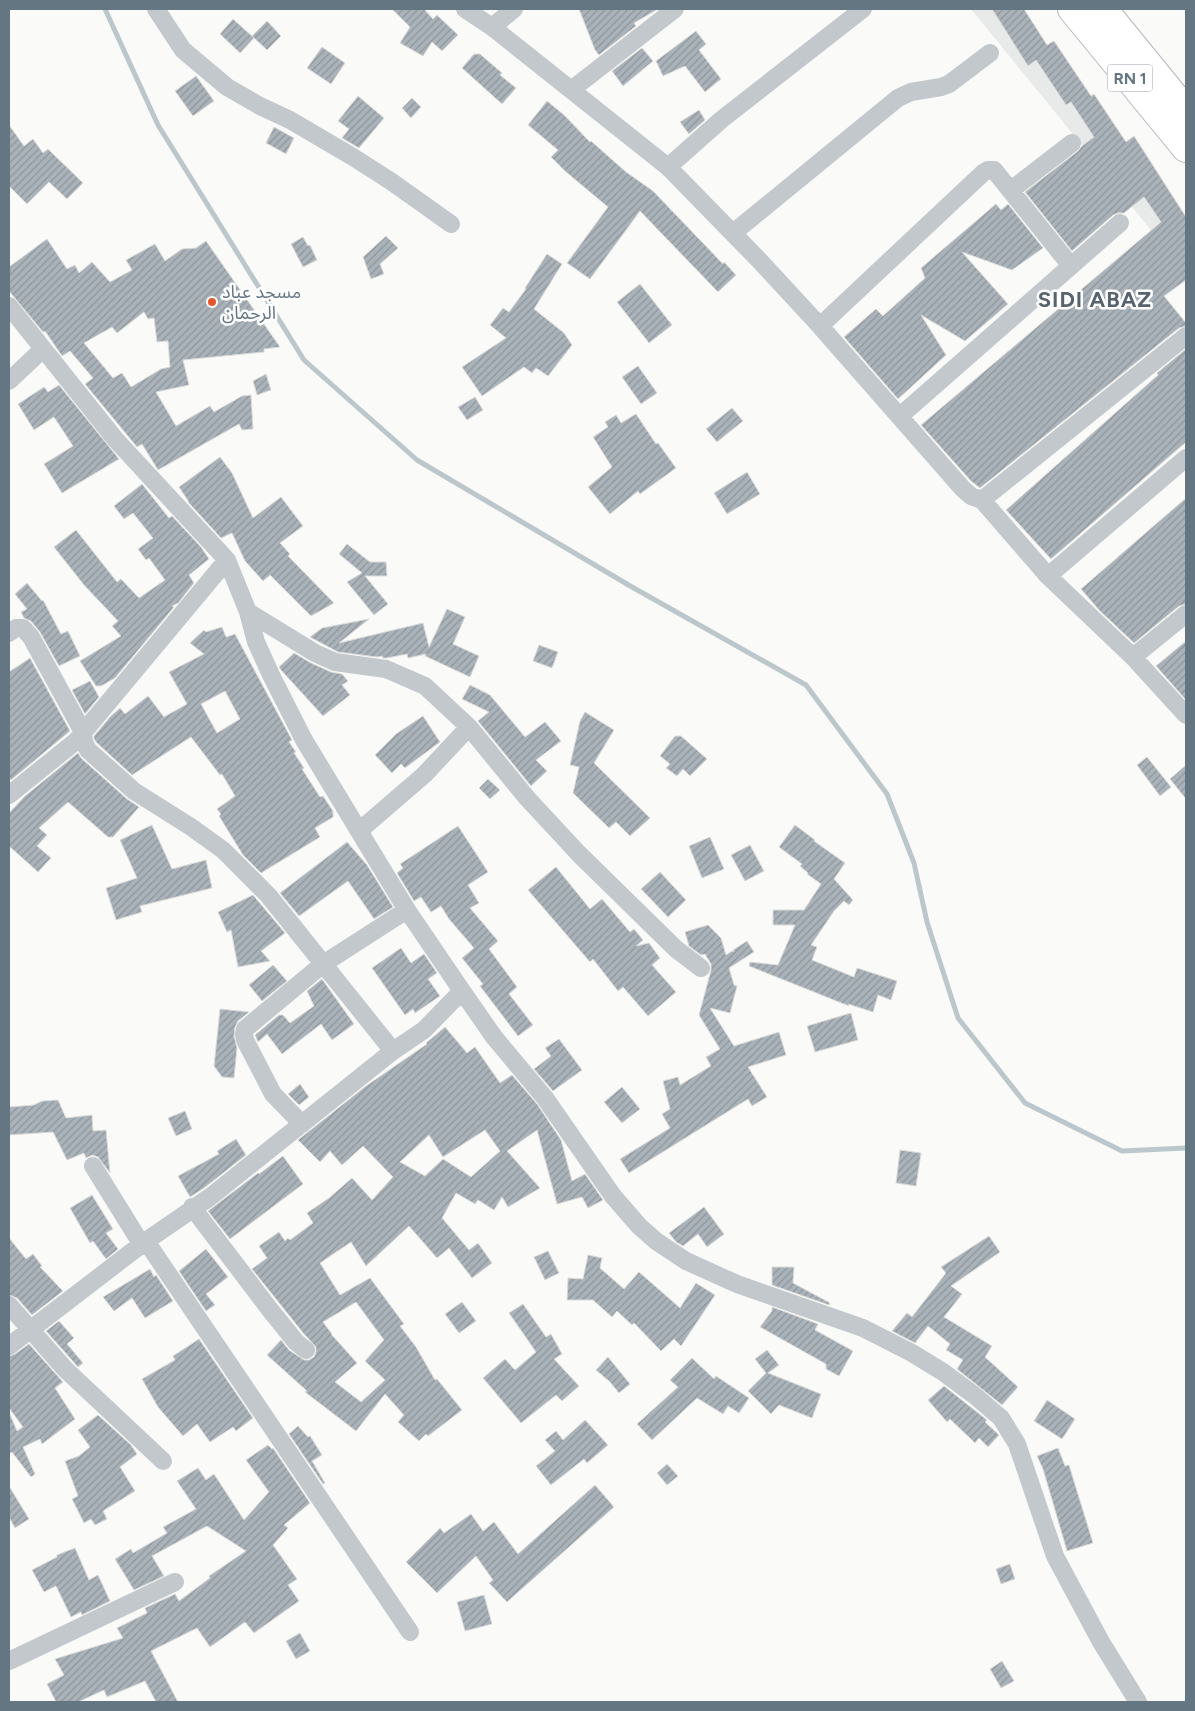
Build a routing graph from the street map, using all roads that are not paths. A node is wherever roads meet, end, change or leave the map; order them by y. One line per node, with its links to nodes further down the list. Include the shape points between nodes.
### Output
1 (156, 9): 15 (street, via 183,50 226,87 353,158)
2 (465, 9): 8 (street)
3 (514, 9): 8 (street)
4 (675, 9): 10 (street)
5 (862, 9): 13 (street, via 721,120)
6 (1072, 9): 11 (highway, RN 1)
7 (1103, 9): 11 (highway, RN 1)
8 (492, 27): 10 (street)
9 (990, 53): 17 (street, via 949,84 898,98)
10 (570, 90): 13 (street)
11 (1183, 127)
12 (1072, 143): 14 (street)
13 (668, 167): 17 (street)
14 (1011, 190): 18 (street); 20 (street, via 994,170 983,173)
15 (451, 224)
16 (1120, 224): 18 (street)
17 (733, 233): 20 (street)
18 (1071, 266): 24 (street)
19 (9, 306): 22 (street)
20 (820, 326): 24 (street)
21 (1186, 336): 26 (street)
22 (43, 349): 23 (street); 27 (street, via 116,440)
23 (9, 381)
24 (900, 416): 26 (street, via 963,490)
25 (1186, 458): 28 (street)
26 (982, 500): 28 (street)
27 (227, 560): 29 (street); 35 (street)
28 (1048, 576): 32 (street)
29 (248, 612): 34 (street, via 335,662 386,669 425,686); 37 (street, via 256,642 304,740)
30 (1186, 614): 32 (street)
31 (9, 633): 35 (street, via 23,628 31,637)
32 (1133, 657): 33 (street)
33 (1186, 715)
34 (469, 727): 37 (street, via 424,775); 40 (street, via 526,798 578,854 676,949)
35 (83, 732): 36 (street); 39 (street, via 88,750 134,791 223,850 268,895)
36 (9, 795)
37 (359, 831): 38 (street)
38 (407, 910): 39 (street); 41 (street)
39 (323, 964): 42 (street); 43 (street, via 252,1022 244,1034 273,1094)
40 (701, 968)
41 (462, 991): 42 (street, via 424,1030); 55 (street, via 494,1037 545,1098 613,1196 656,1241 686,1261 737,1284 863,1328 888,1340 943,1372 1001,1418 1017,1444 1055,1556 1101,1642)
42 (393, 1051): 43 (street)
43 (302, 1124): 45 (street)
44 (93, 1166): 46 (street)
45 (192, 1208): 46 (street); 50 (street, via 296,1342)
46 (144, 1243): 48 (street); 53 (street)
47 (9, 1305): 48 (street)
48 (30, 1328): 49 (street); 51 (street, via 66,1369)
49 (9, 1346)
50 (306, 1350)
51 (163, 1461)
52 (175, 1582): 54 (street)
53 (410, 1632)
54 (9, 1661)
55 (1138, 1702)

